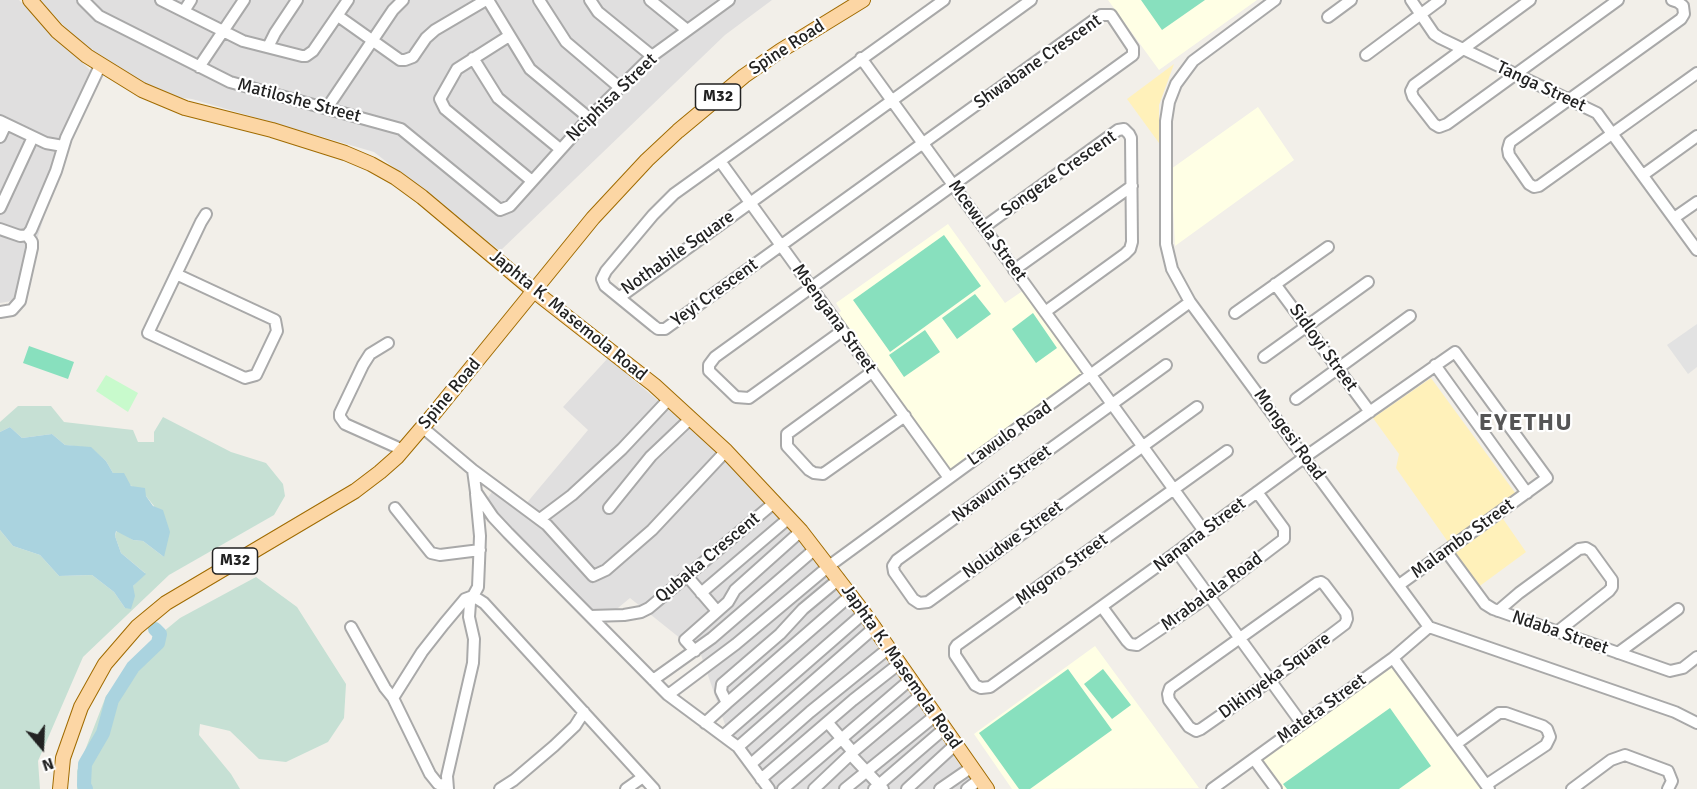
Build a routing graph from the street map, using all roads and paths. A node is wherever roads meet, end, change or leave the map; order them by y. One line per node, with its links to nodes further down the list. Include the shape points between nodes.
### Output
1 (30, 0): 38 (main road, Japhta K. Masemola Road, via 57,31)
2 (83, 0): 39 (street, Matiloshe Street, via 99,16)
3 (161, 0): 24 (street)
4 (191, 0): 24 (street)
5 (244, 0): 29 (street)
6 (297, 0): 32 (street)
7 (348, 0): 26 (street)
8 (403, 0): 31 (street)
9 (487, 0): 30 (street); 31 (street, via 435,30 409,60 400,60)
10 (539, 0): 42 (street, via 566,42)
11 (590, 0): 35 (street, via 598,12)
12 (650, 0): 28 (street)
13 (863, 0): 77 (main road, Spine Road / M32, via 744,76 678,130 619,188)
14 (944, 0): 37 (street, Nothabile Square)
15 (1031, 0): 43 (street, Nothabile Square)
16 (1275, 0): 79 (street, Mongesi Road, via 1193,61 1176,84 1169,102 1166,244 1172,269)
17 (1351, 0): 27 (street)
18 (1411, 0): 25 (street, Tanga Street)
19 (1440, 0): 25 (street)
20 (1530, 0): 33 (street)
21 (1618, 0): 41 (street)
22 (1672, 0): 44 (street, via 1683,6 1681,18)
23 (723, 1): 28 (street, Nciphisa Street)
24 (184, 11): 29 (street)
25 (1420, 14): 33 (street, Tanga Street, via 1436,35); 34 (street)
26 (338, 16): 31 (street); 32 (street, via 306,56)
27 (1328, 17)
28 (687, 30): 35 (street, Nciphisa Street)
29 (224, 31): 32 (street); 39 (street)
30 (509, 36): 36 (street); 46 (street, via 530,69)
31 (373, 41): 45 (street)
32 (268, 47)
33 (1462, 49): 41 (street, Tanga Street); 41 (street, via 1416,83 1411,92 1439,127)
34 (1366, 55)
35 (652, 56): 42 (street, Nciphisa Street)
36 (473, 58): 54 (street, via 498,98); 57 (street, via 457,69 440,95 440,102)
37 (861, 58): 43 (street, Mcewula Street); 55 (street, Nothabile Square)
38 (100, 66): 53 (street); 77 (main road, Japhta K. Masemola Road, via 171,103 329,147 371,164 422,197)
39 (199, 67): 45 (street, Matiloshe Street, via 230,82)
40 (1697, 73): 48 (street)
41 (1515, 75): 44 (street, Tanga Street)
42 (619, 87): 46 (street, Nciphisa Street)
43 (892, 100): 52 (street, Mcewula Street); 60 (street, Nothabile Square)
44 (1570, 100): 48 (street, Tanga Street, via 1597,113); 48 (street, via 1510,142 1509,155 1529,184 1539,186)
45 (327, 108): 63 (street, Matiloshe Street, via 401,129 497,209)
46 (589, 118): 54 (street, Nciphisa Street)
47 (3, 122): 49 (street); 51 (street)
48 (1613, 134): 56 (street, Tanga Street)
49 (0, 136)
50 (1697, 136): 56 (street)
51 (33, 137): 53 (street); 62 (street)
52 (923, 143): 58 (street, Mcewula Street); 58 (street, Shwabane Crescent, via 1101,15 1110,15 1133,48 1133,55); 69 (street, Shwabane Crescent)
53 (63, 146): 68 (street)
54 (560, 149): 57 (street, Nciphisa Street)
55 (720, 161): 60 (street, Msengana Street); 78 (street, Nothabile Square, via 666,201 606,271 603,282)
56 (1643, 176): 65 (street, Tanga Street)
57 (532, 181): 63 (street, Nciphisa Street)
58 (954, 185): 66 (street, Mcewula Street); 76 (street, Shwabane Crescent)
59 (1132, 186): 66 (street, Songeze Crescent, via 1131,138 1124,129 1118,130); 72 (street); 81 (street, Songeze Crescent, via 1130,249)
60 (750, 202): 69 (street, Msengana Street); 78 (street, Nothabile Square)
61 (1697, 202): 65 (street)
62 (0, 208)
63 (507, 209)
64 (206, 214): 73 (street)
65 (1674, 218): 71 (street, Tanga Street)
66 (984, 227): 72 (street, Mcewula Street)
67 (0, 229): 68 (street)
68 (27, 235): 80 (street, via 32,248 20,302 12,310)
69 (781, 245): 76 (street, Msengana Street); 78 (street, Yeyi Crescent, via 665,329 658,329)
70 (1328, 246): 75 (street)
71 (1697, 250)
72 (1014, 270): 81 (street, Mcewula Street)
73 (176, 274): 73 (street, via 148,333 245,378 256,375 277,331 275,320)
74 (1368, 282): 84 (street)
75 (1275, 284): 82 (street); 84 (street, Sidloyi Street)
76 (812, 288): 85 (street, Msengana Street); 85 (street, Shwabane Crescent, via 715,357 709,365 712,375 736,397 749,398)
77 (534, 291): 94 (main road, Japhta K. Masemola Road); 101 (main road, Spine Road / M32)
78 (620, 297)
79 (1190, 302): 93 (street, Lawulo Road); 106 (street, Mongesi Road)
80 (0, 312)
81 (1045, 312): 93 (street, Mcewula Street)
82 (1235, 313)
83 (1410, 316): 91 (street)
84 (1307, 326): 88 (street); 91 (street, Sidloyi Street)
85 (842, 331): 92 (street, Msengana Street)
86 (388, 344): 103 (street, via 370,354 340,417 345,424)
87 (1455, 352): 90 (street, Nanana Street); 112 (street, Malambo Street, via 1547,478)
88 (1264, 357)
89 (1167, 365): 96 (street)
90 (1435, 366): 98 (street, Nanana Street); 112 (street, Malambo Street)
91 (1338, 368): 95 (street); 98 (street, Sidloyi Street)
92 (872, 372): 99 (street, Msengana Street); 99 (street, via 787,434 787,446 809,470 823,474)
93 (1091, 376): 96 (street, Mcewula Street); 108 (street, Lawulo Road)
94 (669, 399): 100 (main road, Japhta K. Masemola Road); 117 (street, via 586,482)
95 (1296, 399)
96 (1112, 404): 102 (street, Mcewula Street); 125 (street, Nxawuni Street)
97 (1197, 407): 102 (street)
98 (1370, 412): 106 (street, Nanana Street)
99 (904, 416): 108 (street, Msengana Street)
100 (691, 418): 104 (main road, Japhta K. Masemola Road); 114 (street, via 651,456)
101 (422, 427): 103 (main road, Spine Road / M32); 107 (street)
102 (1142, 446): 109 (street, Mcewula Street); 125 (street, Noludwe Street, via 926,603 913,599)
103 (403, 450): 181 (main road, Spine Road / M32, via 368,482 166,603 137,627 105,664 81,707 63,758)
104 (726, 451): 113 (main road, Japhta K. Masemola Road); 117 (street, via 658,524 596,576 588,573)
105 (1227, 451): 109 (street)
106 (1305, 457): 111 (street, Nanana Street); 128 (street, Mongesi Road)
107 (473, 470): 110 (street); 117 (street)
108 (949, 478): 124 (street, Lawulo Road)
109 (1174, 489): 119 (street, Mcewula Street); 146 (street, Mkgoro Street, via 957,645)
110 (476, 492): 121 (street); 138 (street, via 493,517)
111 (1257, 492): 119 (street, Nanana Street); 132 (street, Mrabalala Road, via 1284,529 1284,539)
112 (1527, 493): 122 (street, Malambo Street)
113 (775, 502): 116 (main road, Japhta K. Masemola Road); 126 (street, Qubaka Crescent)
114 (609, 507)
115 (395, 508): 121 (street, via 431,554)
116 (789, 518): 118 (main road, Japhta K. Masemola Road); 129 (street)
117 (540, 519)
118 (801, 531): 120 (main road, Japhta K. Masemola Road); 135 (street)
119 (1204, 531): 123 (street, Nanana Street)
120 (815, 549): 124 (main road, Japhta K. Masemola Road); 145 (street)
121 (480, 550): 131 (street, via 479,583)
122 (1446, 551): 128 (street, Malambo Street); 136 (street, Ndaba Street, via 1485,604)
123 (1178, 552): 132 (street); 133 (street, Nanana Street)
124 (829, 566): 127 (main road, Japhta K. Masemola Road); 155 (street, Lawulo Road)
125 (893, 566)
126 (687, 576): 129 (street); 138 (street, Qubaka Crescent, via 640,612)
127 (839, 579): 130 (main road, Japhta K. Masemola Road); 157 (street, via 722,684)
128 (1399, 585): 141 (street, Mongesi Road)
129 (701, 593): 135 (street)
130 (851, 595): 137 (main road, Japhta K. Masemola Road); 157 (street)
131 (473, 596): 156 (street, via 465,599 422,652); 158 (street, via 484,603); 178 (street, via 469,617 474,639 473,663)
132 (1209, 596): 133 (street, Mrabalala Road, via 1137,645 1127,641); 143 (street)
133 (1102, 607): 146 (street, Nanana Street, via 985,689 975,685)
134 (1678, 609): 147 (street)
135 (717, 611): 145 (street, via 685,640)
136 (1498, 611): 142 (street, Ndaba Street); 142 (street, via 1579,549 1586,548 1611,580 1612,587)
137 (864, 612): 140 (main road, Japhta K. Masemola Road); 165 (street)
138 (590, 616): 152 (street)
139 (351, 627): 156 (street)
140 (875, 627): 144 (main road, Japhta K. Masemola Road); 169 (street)
141 (1430, 627): 149 (street, Mateta Street); 163 (street)
142 (1557, 632): 147 (street, Ndaba Street)
143 (1240, 638): 153 (street); 153 (street, Dikinyeka Square, via 1172,686 1168,690 1169,700 1190,727 1198,731); 153 (street, Dikinyeka Square, via 1317,583 1324,584 1346,613 1346,623)
144 (889, 648): 150 (main road, Japhta K. Masemola Road); 172 (street)
145 (695, 651): 152 (street)
146 (954, 652)
147 (1618, 653): 148 (street, Ndaba Street, via 1675,671)
148 (1697, 657)
149 (1393, 658): 162 (street, Mateta Street); 168 (street)
150 (900, 663): 151 (main road, Japhta K. Masemola Road); 161 (street)
151 (911, 679): 154 (main road, Japhta K. Masemola Road); 166 (street)
152 (653, 680): 155 (street)
153 (1271, 680): 162 (street)
154 (922, 694): 159 (main road, Japhta K. Masemola Road); 170 (street)
155 (668, 695): 160 (street)
156 (393, 698): 178 (street, via 430,774 438,784)
157 (727, 704): 160 (street)
158 (584, 712): 175 (street); 182 (street, via 555,746)
159 (936, 715): 164 (main road, Japhta K. Masemola Road); 174 (street)
160 (705, 723): 165 (street)
161 (828, 723): 166 (street); 176 (street)
162 (1302, 723): 171 (street, Mateta Street)
163 (1697, 723)
164 (945, 728): 167 (main road, Japhta K. Masemola Road); 180 (street)
165 (724, 735): 169 (street)
166 (841, 738): 170 (street); 186 (street)
167 (956, 744): 173 (main road, Japhta K. Masemola Road); 189 (street)
168 (1456, 744): 179 (street); 179 (street, via 1499,714 1506,713 1547,729 1550,737 1546,745)
169 (738, 747): 172 (street)
170 (852, 754): 174 (street); 187 (street)
171 (1254, 759): 192 (street, Mateta Street); 193 (street)
172 (751, 764): 176 (street)
173 (972, 767): 177 (main road, Japhta K. Masemola Road); 190 (street)
174 (866, 771): 180 (street); 188 (street)
175 (643, 777): 183 (street); 184 (street)
176 (762, 778): 185 (street)
177 (984, 784): 191 (street)
178 (447, 787)
179 (1488, 787)
180 (879, 788)
181 (60, 789)
182 (500, 789)
183 (626, 789)
184 (654, 789)
185 (769, 789)
186 (783, 789)
187 (814, 789)
188 (845, 789)
189 (907, 789)
190 (940, 789)
191 (967, 789)
192 (1212, 789)
193 (1276, 789)
194 (1572, 789): 195 (street, via 1611,760 1625,755 1668,771 1672,781)
195 (1668, 789)

